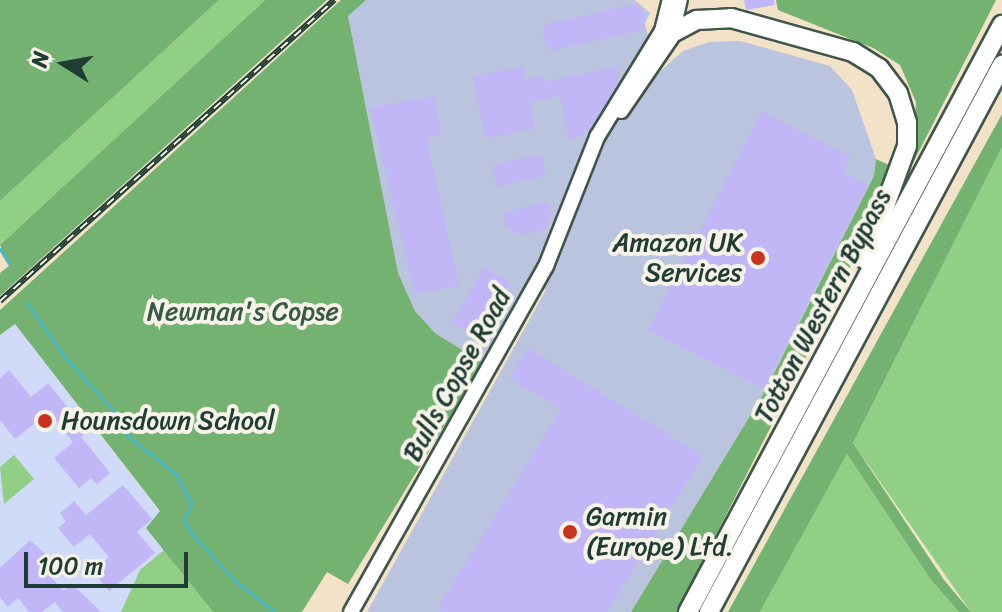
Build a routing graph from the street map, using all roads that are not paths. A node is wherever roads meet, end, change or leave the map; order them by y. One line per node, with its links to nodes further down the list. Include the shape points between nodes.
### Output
1 (670, 0): 6 (street, Bulls Copse Road, via 662,31 614,105)
2 (680, 0): 4 (street, Bulls Copse Road)
3 (1002, 25): 7 (main road, Totton Western Bypass)
4 (674, 32): 6 (street, Bulls Copse Road); 7 (main road, via 714,17 748,21 853,52 879,68 898,93 907,123 902,169)
5 (1002, 65): 10 (main road, Totton Western Bypass)
6 (593, 155): 8 (street, Bulls Copse Road, via 546,266)
7 (833, 341): 9 (main road, Totton Western Bypass)
8 (351, 612)
9 (688, 612)
10 (709, 612)

